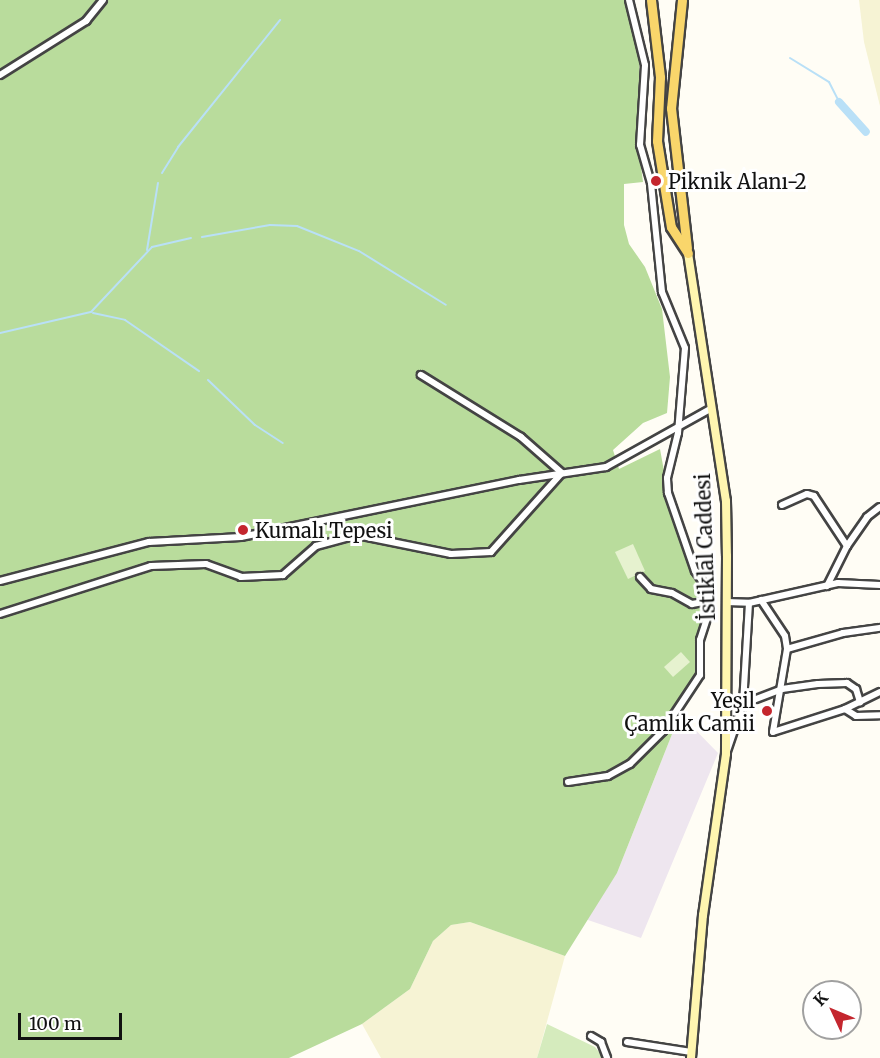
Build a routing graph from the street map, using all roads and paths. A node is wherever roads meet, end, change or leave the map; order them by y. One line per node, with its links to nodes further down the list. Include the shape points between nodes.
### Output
1 (103, 0): 5 (street, via 86,21)
2 (629, 0): 9 (street, via 645,64 640,145 651,183 662,292 685,348)
3 (651, 0): 6 (main road, via 660,77 657,141 671,227)
4 (682, 0): 6 (main road, İstiklal Caddesi, via 670,108 679,207)
5 (0, 75)
6 (688, 253): 8 (main road, İstiklal Caddesi)
7 (421, 375): 10 (street, via 521,437)
8 (712, 408): 9 (street); 20 (main road, İstiklal Caddesi, via 726,501)
9 (678, 425): 10 (street, via 621,461); 19 (street, via 668,493)
10 (562, 473): 15 (street, via 241,537 149,542); 22 (street, via 491,552 451,554 357,534 316,546 283,575 241,577 206,564 151,566)
11 (782, 505): 13 (street, via 807,494 813,496)
12 (880, 507): 13 (street, via 867,517)
13 (847, 546): 17 (street)
14 (640, 578): 19 (street, via 651,589 672,593 692,604)
15 (0, 581)
16 (880, 585): 17 (street)
17 (827, 586): 18 (street)
18 (760, 600): 21 (street); 24 (street, via 785,636)
19 (709, 601): 32 (street, via 700,640 700,675 679,711 630,764 608,776)
20 (726, 602): 21 (street); 31 (main road, İstiklal Caddesi)
21 (749, 603): 28 (street)
22 (0, 614)
23 (880, 628): 24 (street)
24 (787, 648): 25 (street)
25 (782, 689): 27 (street, via 847,683 856,689); 28 (street); 29 (street, via 773,732)
26 (880, 692): 27 (street)
27 (860, 702): 29 (street)
28 (743, 704): 31 (street, via 735,737)
29 (845, 709): 30 (street, via 856,716)
30 (880, 715)
31 (726, 754): 35 (main road, İstiklal Caddesi, via 703,915)
32 (568, 782)
33 (591, 1036): 36 (street, via 601,1042)
34 (627, 1042): 35 (street)
35 (691, 1055)
36 (607, 1058)

